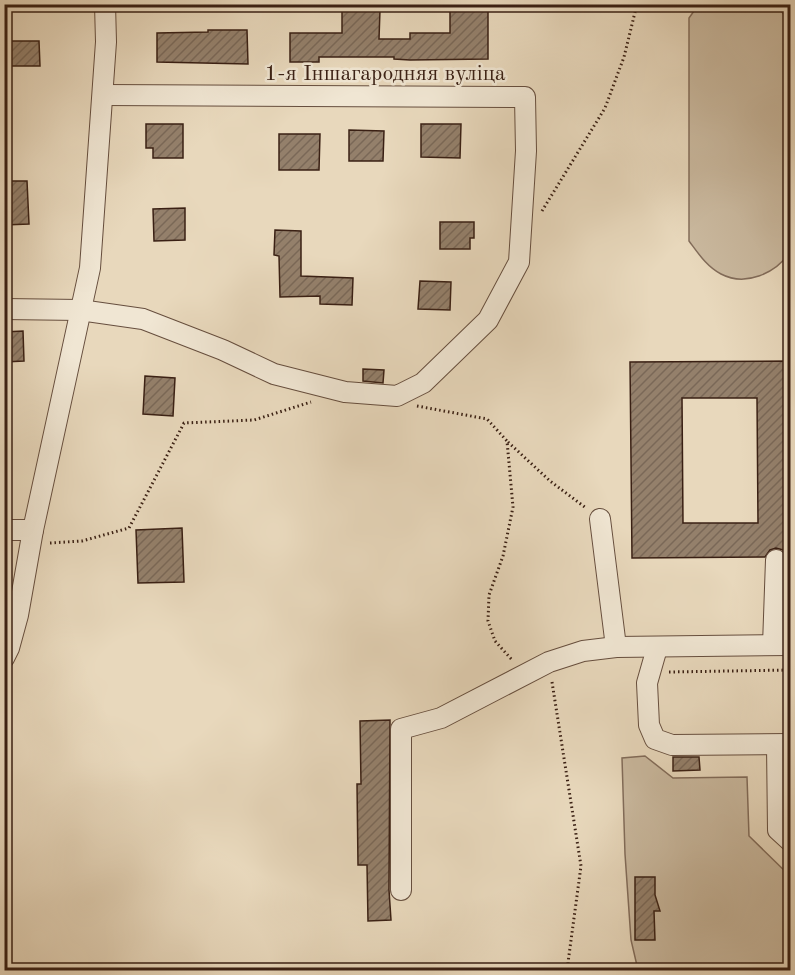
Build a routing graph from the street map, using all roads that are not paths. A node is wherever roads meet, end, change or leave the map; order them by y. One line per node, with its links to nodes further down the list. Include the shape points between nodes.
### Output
1 (105, 4): 2 (street)
2 (103, 95): 4 (street, via 91,257); 4 (street, 1-я Іншагародняя вуліца, via 525,97 519,262 488,320 423,383 398,396 345,392 274,374 143,319)
3 (4, 309): 4 (street)
4 (80, 310): 7 (street)
5 (600, 519): 10 (street)
6 (4, 530): 7 (street)
7 (32, 537): 12 (street, via 18,615)
8 (776, 560): 9 (street)
9 (782, 645): 11 (street)
10 (616, 647): 11 (street); 15 (street, via 583,651 549,662 441,718 401,729)
11 (657, 648): 13 (street, via 647,683 655,739 672,745)
12 (4, 658)
13 (784, 744): 14 (street, via 778,830)
14 (790, 841)
15 (401, 890)

